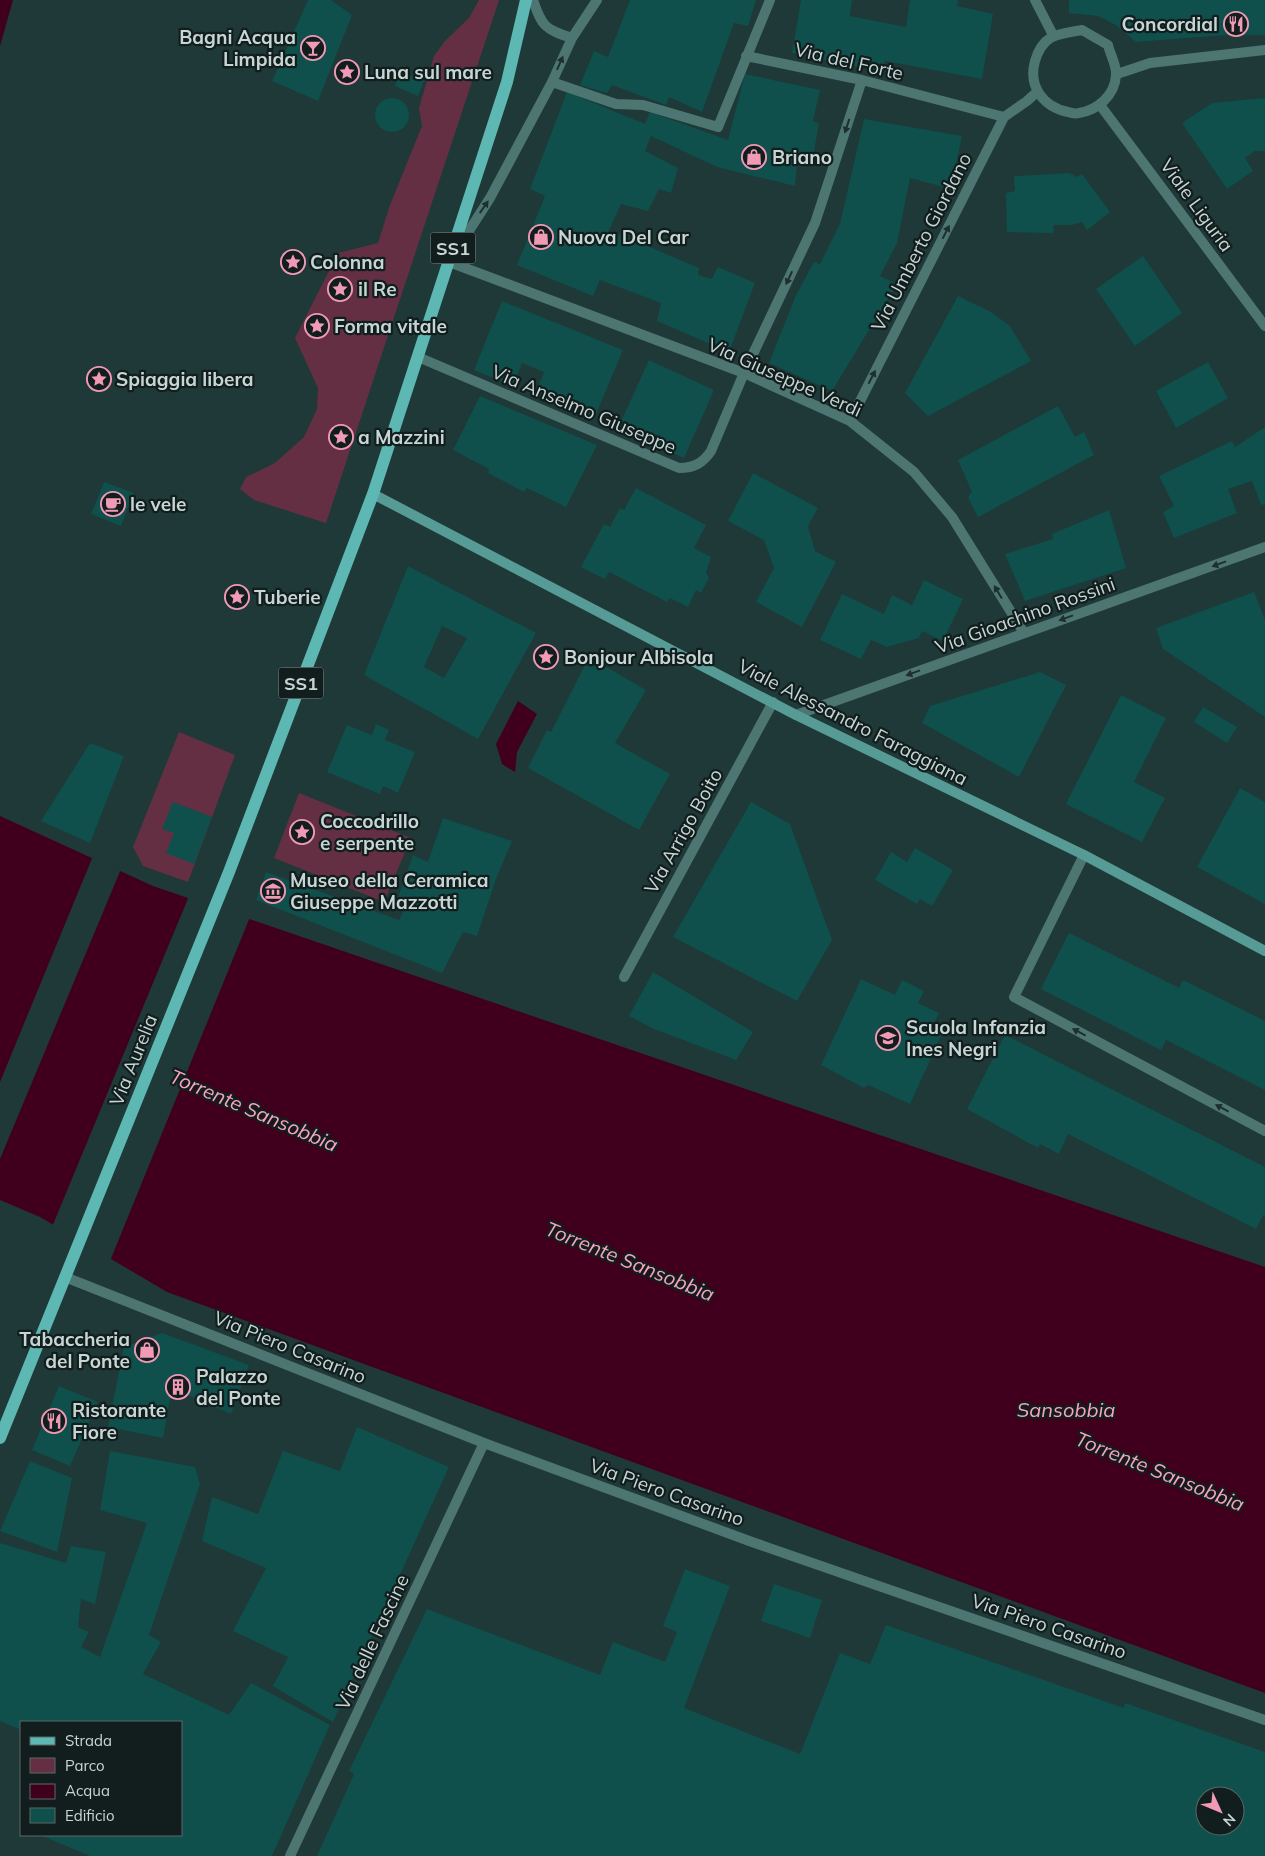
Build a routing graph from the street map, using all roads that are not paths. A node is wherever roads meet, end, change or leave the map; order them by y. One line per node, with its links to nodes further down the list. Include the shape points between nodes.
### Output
1 (526, 0): 16 (main road, SS1, via 507,82)
2 (533, 0): 7 (street, via 539,16 551,31)
3 (597, 0): 7 (street)
4 (770, 0): 9 (street)
5 (1035, 0): 6 (street)
6 (1053, 35): 10 (street, via 1082,30 1108,45); 13 (street, via 1038,51 1032,71)
7 (572, 38): 12 (street, one-way to 7)
8 (1265, 50): 10 (street, via 1150,63)
9 (746, 56): 11 (street, Via del Forte); 12 (street, via 718,126 643,105 616,104)
10 (1117, 74): 14 (street, via 1112,91)
11 (862, 80): 15 (street, Via del Forte); 19 (street, Via Anselmo Giuseppe, one-way to 19, via 815,223)
12 (552, 82): 16 (street, one-way to 12, via 490,198)
13 (1037, 92): 14 (street, via 1054,109 1078,114); 15 (street, Via Umberto Giordano)
14 (1100, 105): 17 (street, Viale Liguria)
15 (1004, 117): 20 (street, Via Umberto Giordano, one-way to 15)
16 (448, 262): 18 (main road, SS1); 19 (street, Via Giuseppe Verdi)
17 (1265, 326)
18 (418, 357): 19 (street, Via Anselmo Giuseppe, via 679,468 698,465 706,459); 21 (main road, SS1)
19 (744, 373): 20 (street, Via Giuseppe Verdi)
20 (850, 421): 23 (street, Via Giuseppe Verdi, one-way to 20, via 952,517 914,472)
21 (373, 494): 24 (street, Viale Alessandro Faraggiana); 30 (main road, Via Aurelia / SS1, via 229,872)
22 (1265, 548): 23 (street, Via Gioachino Rossini, one-way to 23)
23 (1024, 634): 25 (street, Via Gioachino Rossini, one-way to 25)
24 (773, 702): 25 (street, Viale Alessandro Faraggiana); 28 (street, Via Arrigo Boito)
25 (796, 715): 26 (street, Viale Alessandro Faraggiana)
26 (1084, 856): 27 (street, Viale Alessandro Faraggiana); 29 (street, one-way to 26, via 1014,997)
27 (1265, 951)
28 (624, 976)
29 (1265, 1131)
30 (65, 1277): 31 (main road, SS1); 32 (street, Via Piero Casarino)
31 (0, 1438)
32 (484, 1443): 33 (street, Via Piero Casarino, via 752,1542); 34 (street, Via delle Fascine)
33 (1265, 1720)
34 (290, 1856)

